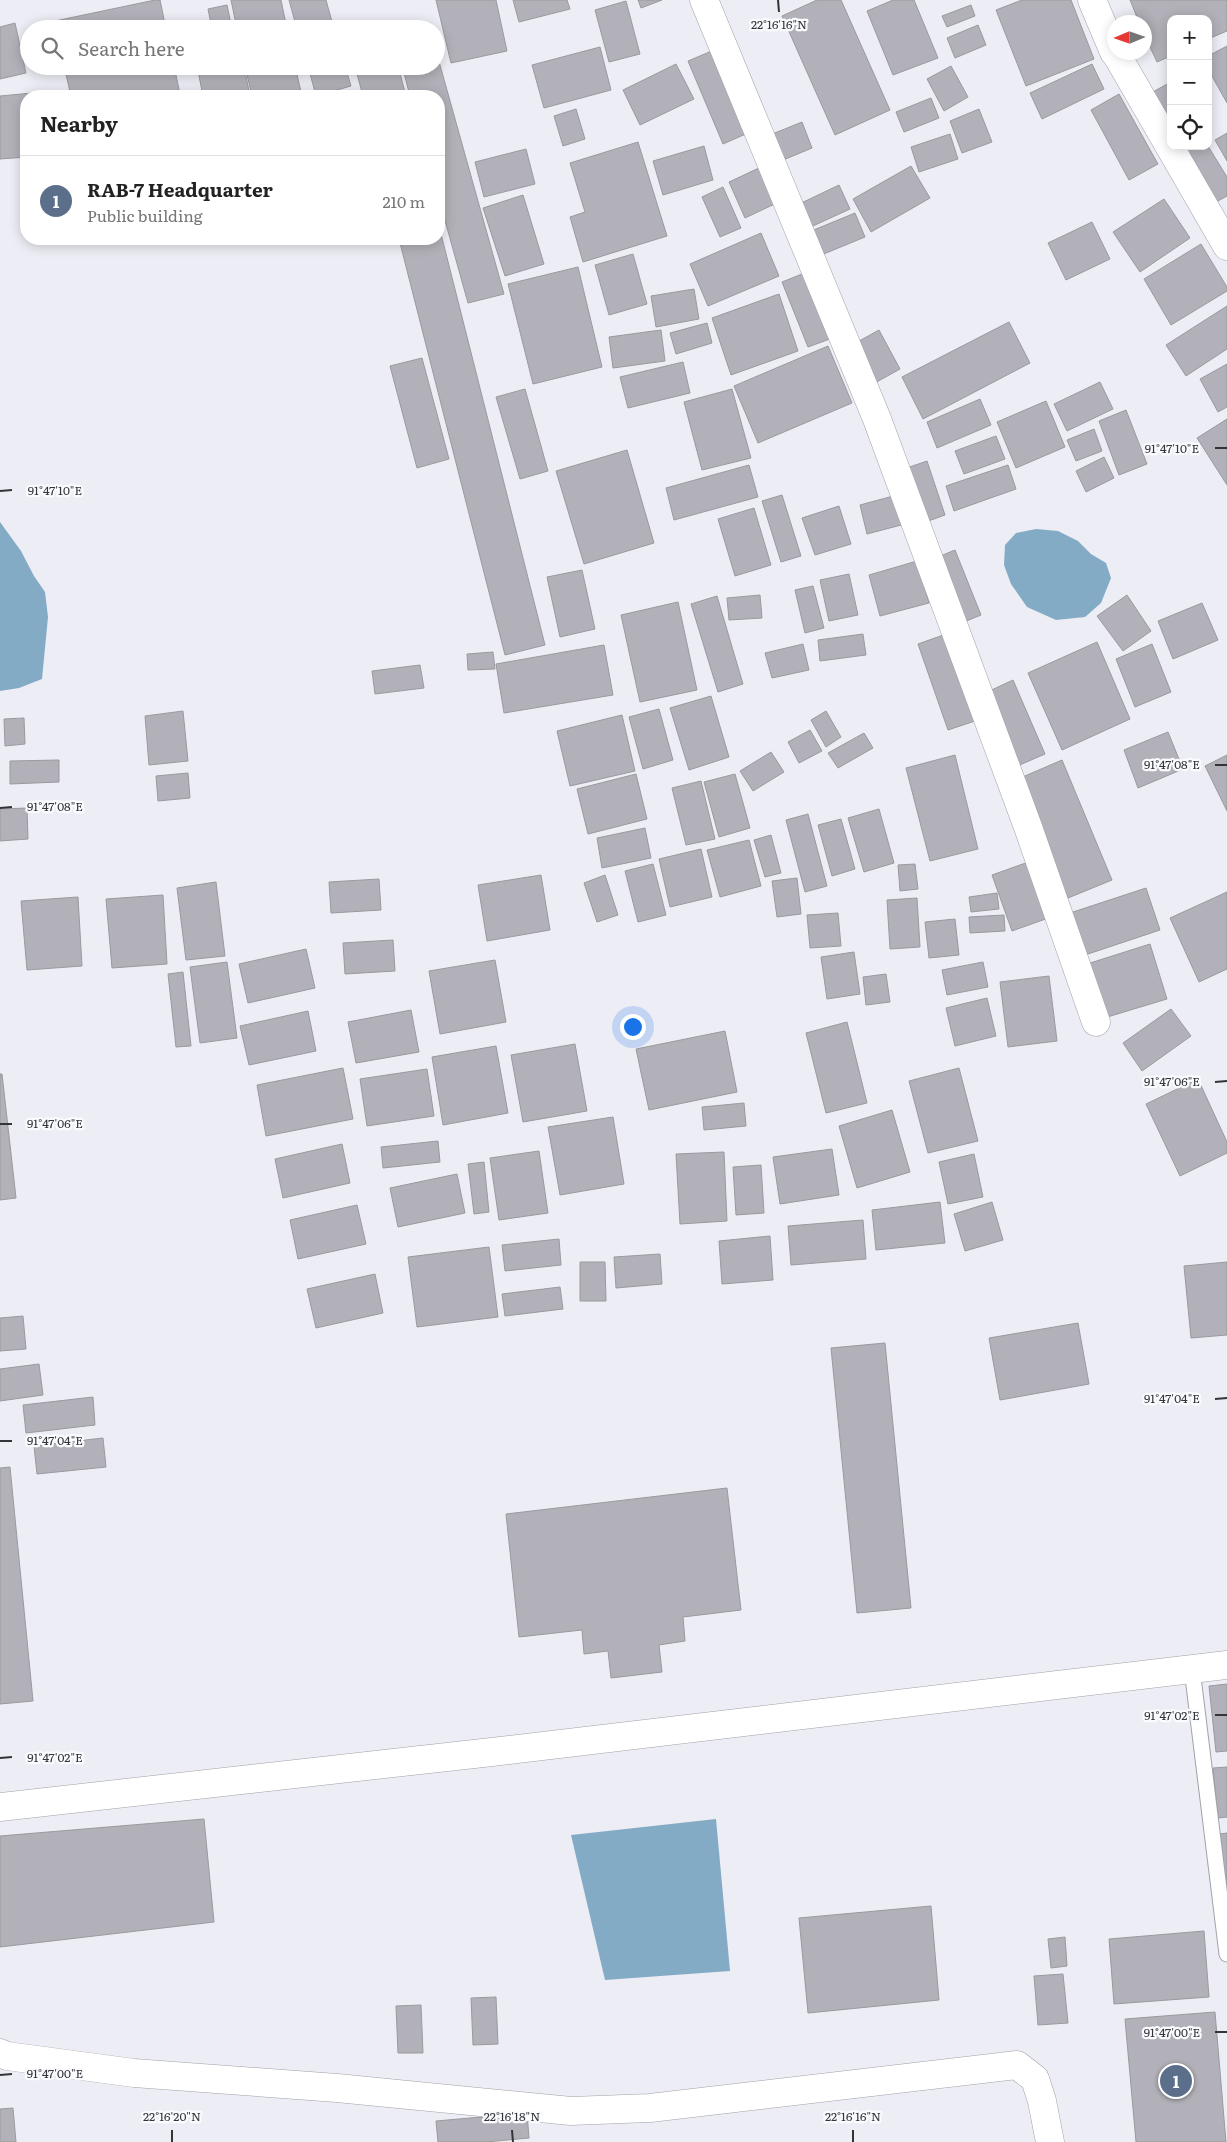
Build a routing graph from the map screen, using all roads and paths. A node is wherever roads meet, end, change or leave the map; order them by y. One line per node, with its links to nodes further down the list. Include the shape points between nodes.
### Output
1 (704, 0): 6 (street, via 877,419)
2 (1092, 0): 3 (street)
3 (1107, 34)
4 (1120, 60): 5 (street)
5 (1227, 246)
6 (1096, 1022)
7 (1227, 1665): 8 (street)
8 (1192, 1669): 9 (street); 10 (lane)
9 (0, 1807)
10 (1227, 1954)
11 (0, 2052): 12 (street, via 7,2056 134,2073 337,2088 571,2111 650,2108 1017,2065 1035,2079)
12 (1050, 2142)

